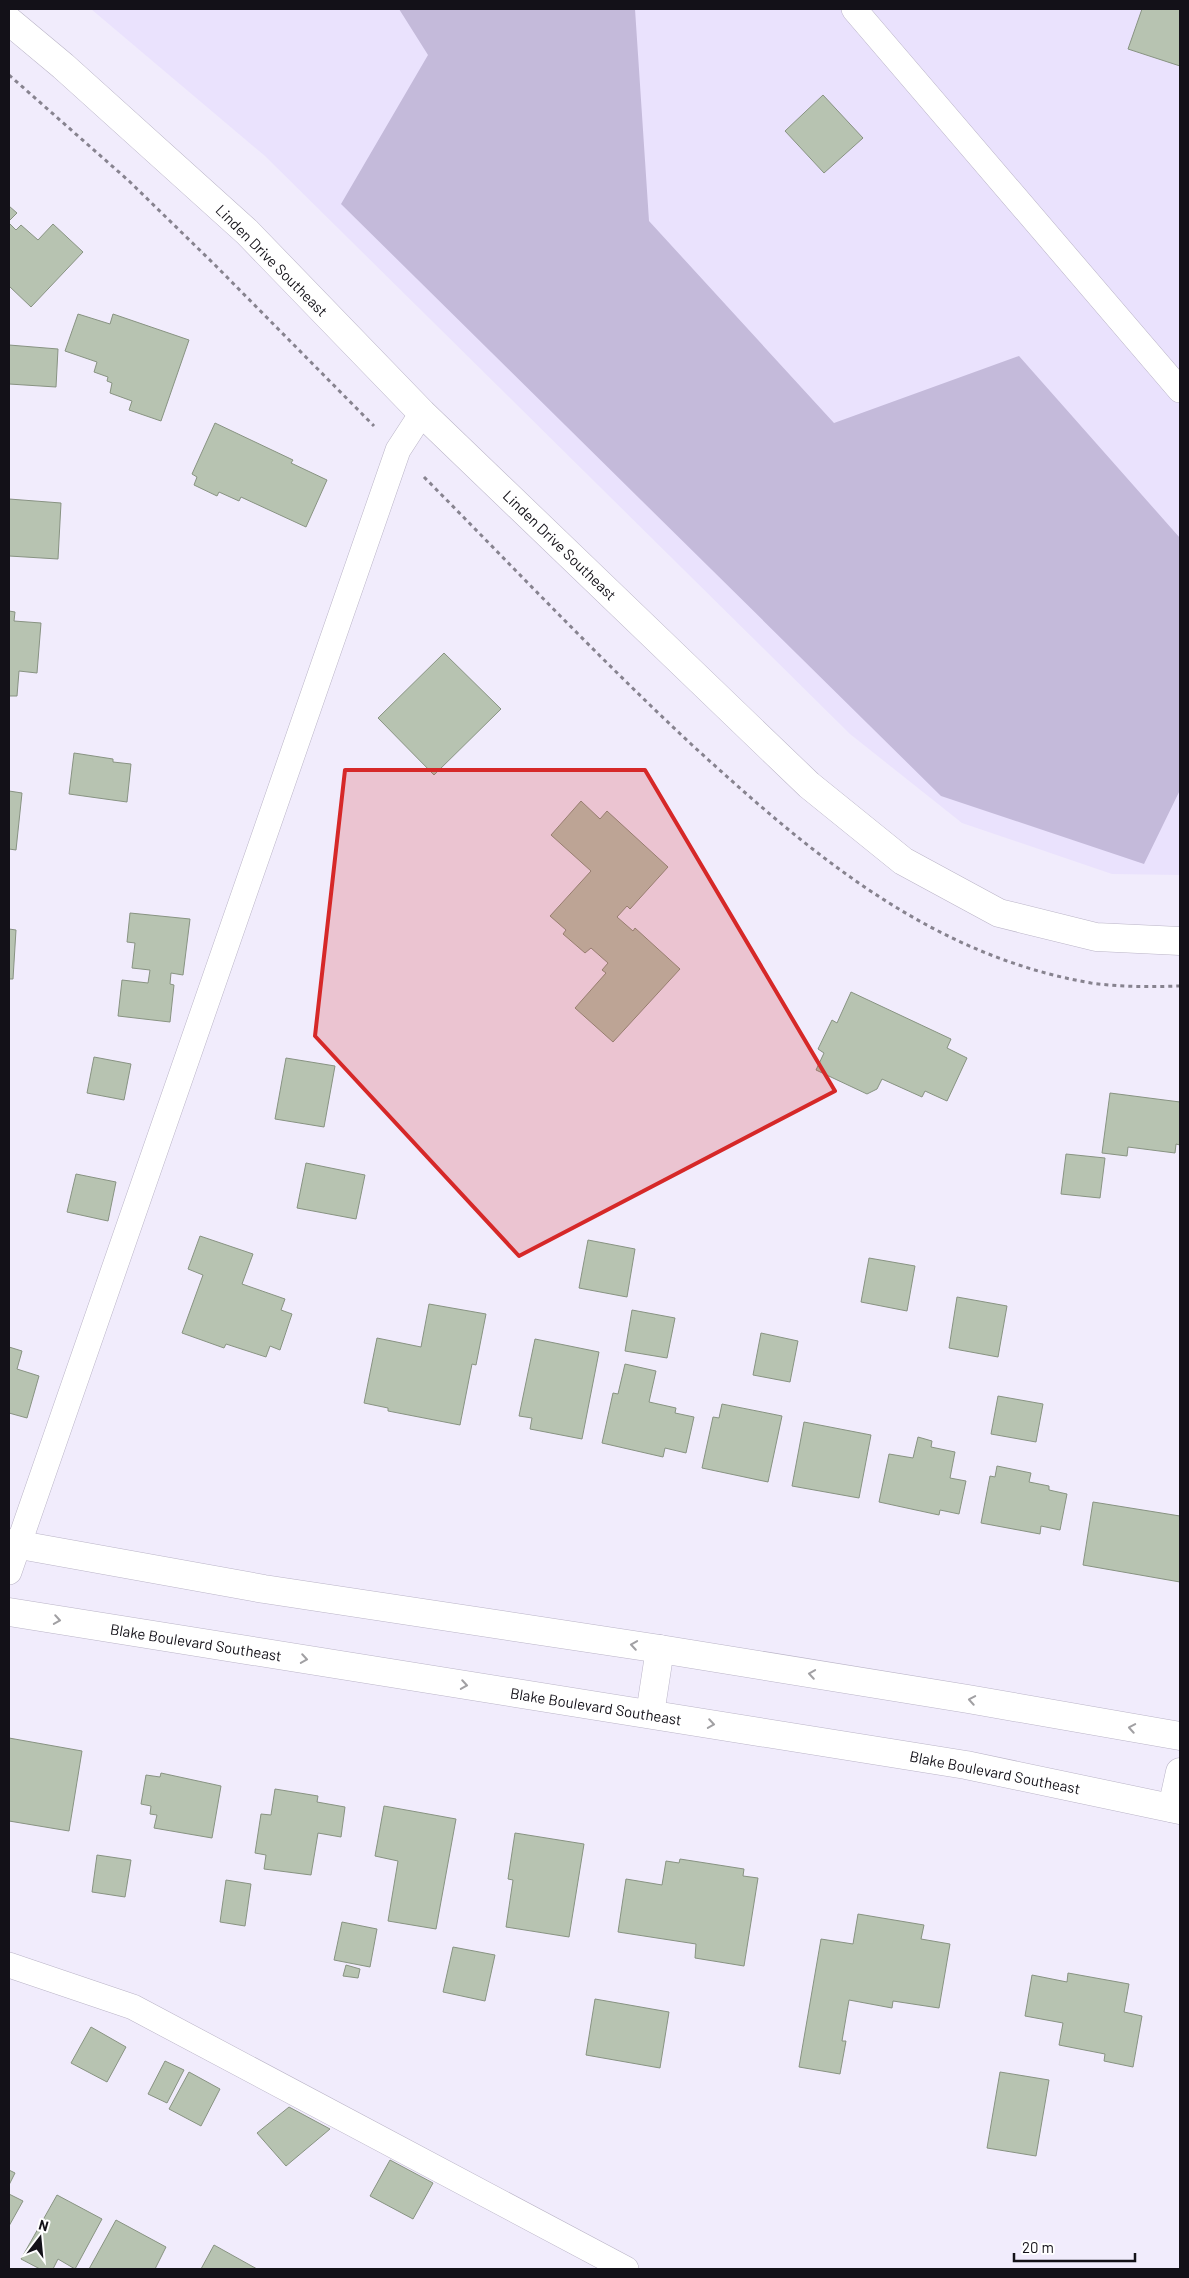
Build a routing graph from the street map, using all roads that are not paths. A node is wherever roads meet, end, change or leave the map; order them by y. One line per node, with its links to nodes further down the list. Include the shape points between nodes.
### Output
1 (854, 9): 3 (lane)
2 (9, 21): 4 (street, Linden Drive Southeast, via 247,232)
3 (1180, 390)
4 (422, 412): 5 (street, Linden Drive Southeast, via 810,785 903,861 999,912 1096,937); 6 (lane, via 398,450)
5 (1180, 941)
6 (13, 1544): 7 (lane); 9 (street, one-way to 6, via 264,1589)
7 (9, 1572)
8 (9, 1612): 10 (street, Blake Boulevard Southeast, one-way to 10)
9 (660, 1649): 10 (street); 11 (street, one-way to 9)
10 (650, 1714): 13 (street, Blake Boulevard Southeast, one-way to 13, via 966,1765)
11 (1180, 1736)
12 (1180, 1772): 13 (street)
13 (1176, 1809)
14 (9, 1965): 15 (lane, via 134,2007)
15 (626, 2269)

